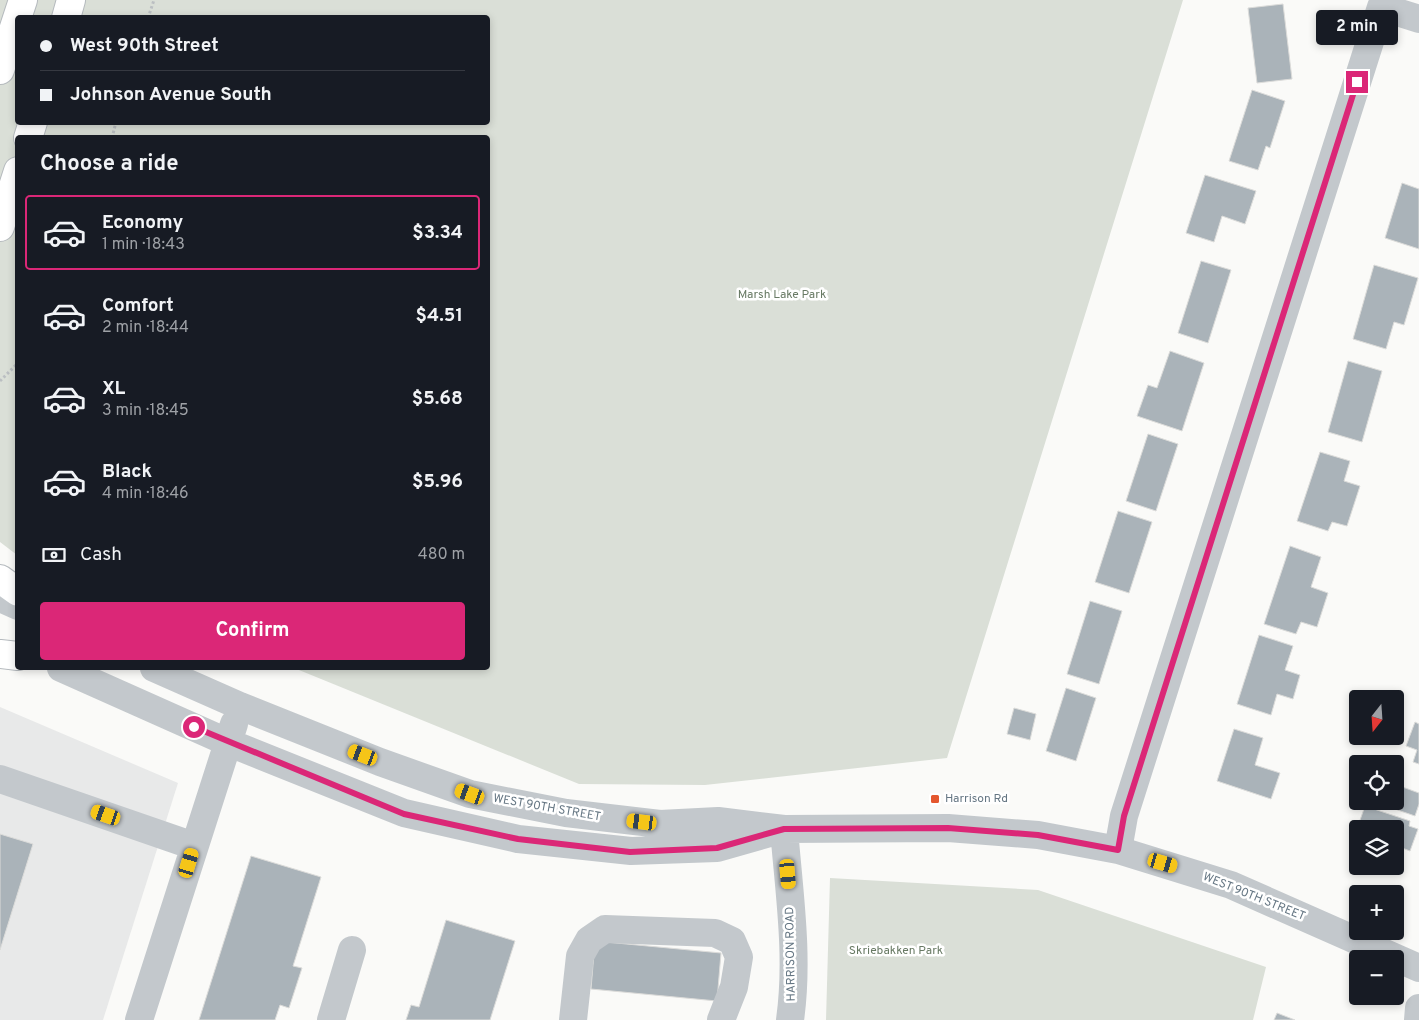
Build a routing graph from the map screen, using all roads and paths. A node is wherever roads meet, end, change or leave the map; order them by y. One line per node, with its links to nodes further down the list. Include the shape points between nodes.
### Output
1 (23, 0): 4 (main road)
2 (71, 0): 5 (main road)
3 (154, 0): 6 (path)
4 (18, 15)
5 (67, 15)
6 (149, 15)
7 (1419, 19): 29 (street, via 1381,7 1127,807)
8 (15, 24): 9 (main road)
9 (0, 70)
10 (15, 180): 11 (main road)
11 (0, 227)
12 (15, 366): 13 (path)
13 (0, 381)
14 (0, 579): 15 (main road)
15 (15, 590)
16 (0, 598): 17 (street)
17 (15, 605)
18 (0, 641): 19 (street)
19 (15, 647)
20 (0, 654): 21 (main road)
21 (15, 656)
22 (65, 670): 25 (street, WEST 90TH STREET)
23 (159, 670): 24 (street, WEST 90TH STREET)
24 (240, 706): 25 (street); 27 (street, WEST 90TH STREET, via 470,794 566,813 660,824 718,821)
25 (227, 742): 27 (street, WEST 90TH STREET, via 404,814 518,839 630,852 717,848); 28 (street)
26 (0, 779): 28 (street)
27 (784, 829): 29 (street, WEST 90TH STREET, via 948,828 1038,835); 37 (street, HARRISON ROAD, via 793,934)
28 (194, 846): 33 (street)
29 (1118, 850): 31 (street, WEST 90TH STREET, via 1231,885)
30 (352, 950): 34 (street)
31 (1416, 960)
32 (1419, 1008): 38 (street)
33 (139, 1020)
34 (332, 1020)
35 (573, 1020): 36 (street, via 580,956 589,940 605,929 715,933 732,941 739,957 734,987)
36 (722, 1020)
37 (790, 1020)
38 (1418, 1020)

